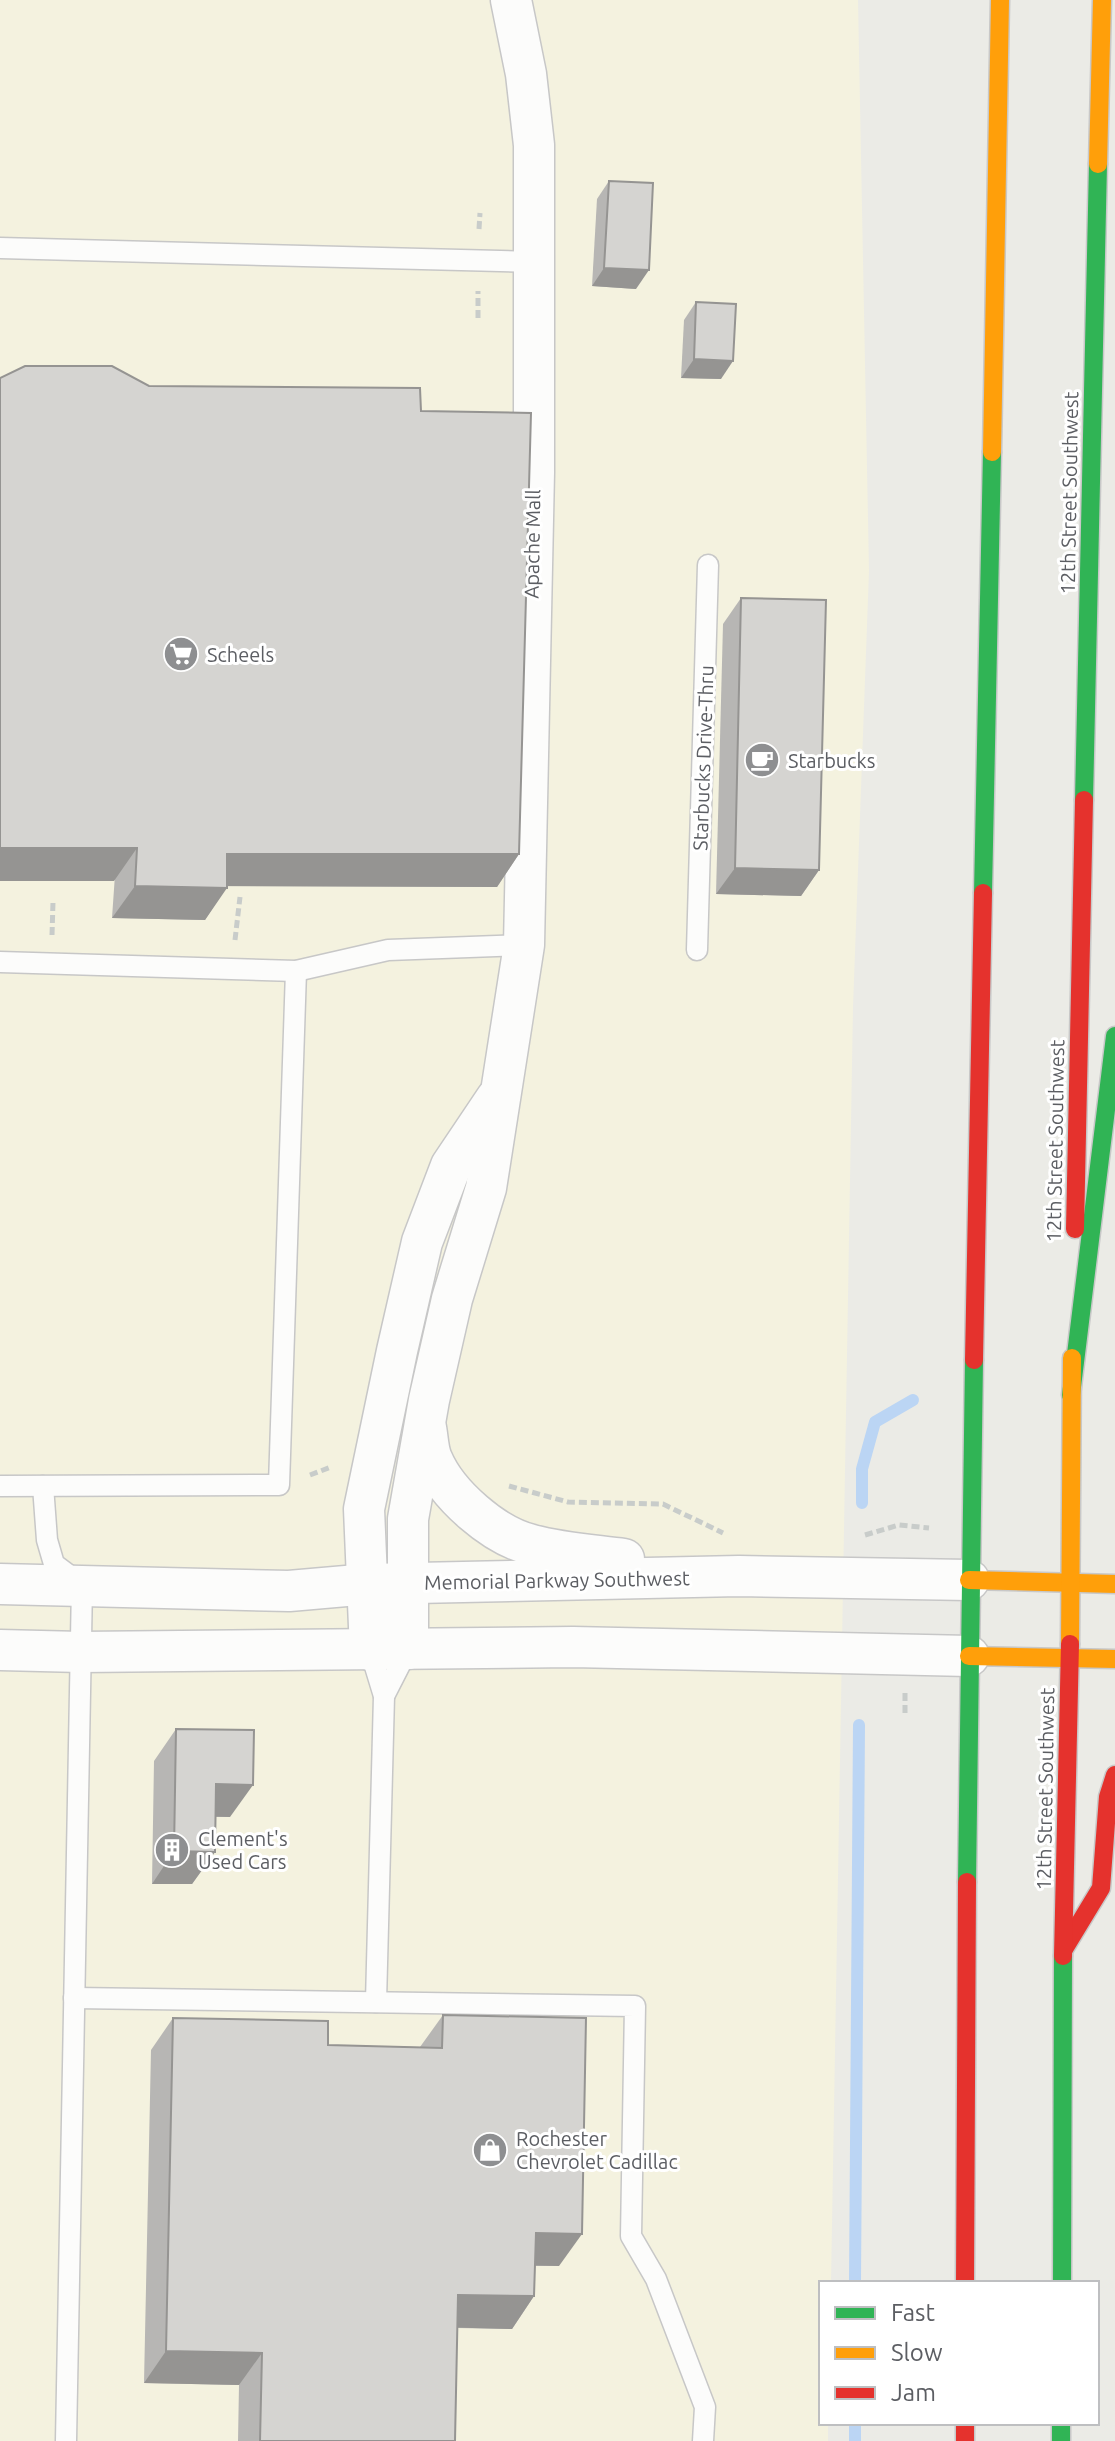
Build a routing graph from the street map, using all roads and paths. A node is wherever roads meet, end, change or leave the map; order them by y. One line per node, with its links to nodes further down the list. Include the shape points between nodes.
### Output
1 (511, 0): 5 (street, Apache Mall, via 534,145)
2 (1000, 0): 26 (main road)
3 (1102, 0): 15 (main road, 12th Street Southwest)
4 (0, 248): 5 (lane)
5 (534, 262): 8 (street, Apache Mall)
6 (708, 565): 9 (lane, Starbucks Drive-Thru)
7 (240, 897): 11 (path)
8 (524, 945): 12 (lane, via 388,950); 14 (street, Apache Mall)
9 (697, 950)
10 (0, 962): 11 (lane)
11 (231, 969): 12 (lane)
12 (296, 971): 18 (lane)
13 (1115, 1036): 15 (main road)
14 (502, 1089): 16 (street, Apache Mall, via 486,1188 452,1299); 17 (street, via 451,1166 422,1242)
15 (1071, 1395): 28 (main road, 12th Street Southwest)
16 (425, 1421): 25 (street, via 431,1458 445,1481 488,1525 530,1545); 27 (street, Apache Mall, via 408,1519)
17 (374, 1459): 18 (path); 30 (street, via 364,1509)
18 (279, 1485): 21 (lane)
19 (508, 1485): 23 (path, via 568,1502 663,1504)
20 (0, 1486): 21 (lane)
21 (43, 1486): 32 (lane, via 54,1564)
22 (899, 1525): 24 (path)
23 (730, 1536)
24 (860, 1536)
25 (739, 1576): 26 (street, Memorial Parkway Southwest); 27 (street, Memorial Parkway Southwest)
26 (969, 1580): 28 (main road, Memorial Parkway Southwest); 36 (main road)
27 (408, 1583): 30 (street, Memorial Parkway Southwest); 34 (street, Apache Mall)
28 (1070, 1583): 31 (main road, Memorial Parkway Southwest); 37 (main road, 12th Street Southwest)
29 (0, 1584): 32 (street, Memorial Parkway Southwest)
30 (369, 1584): 32 (street, Memorial Parkway Southwest, via 289,1591); 34 (street)
31 (1115, 1584)
32 (82, 1585): 35 (lane)
33 (0, 1650): 35 (street)
34 (389, 1650): 35 (street); 36 (street, via 573,1647); 39 (lane); 39 (lane)
35 (81, 1652): 42 (lane)
36 (969, 1656): 37 (main road); 44 (main road)
37 (1070, 1658): 38 (main road); 41 (main road, 12th Street Southwest)
38 (1115, 1659)
39 (384, 1696): 43 (lane)
40 (1115, 1775): 41 (main road, via 1108,1797 1101,1888)
41 (1063, 1951): 45 (main road, 12th Street Southwest)
42 (74, 1998): 43 (lane); 46 (lane)
43 (376, 2002): 47 (lane, via 635,2006 631,2236 656,2279 705,2407)
44 (965, 2281)
45 (1062, 2281)
46 (66, 2441)
47 (703, 2441)

